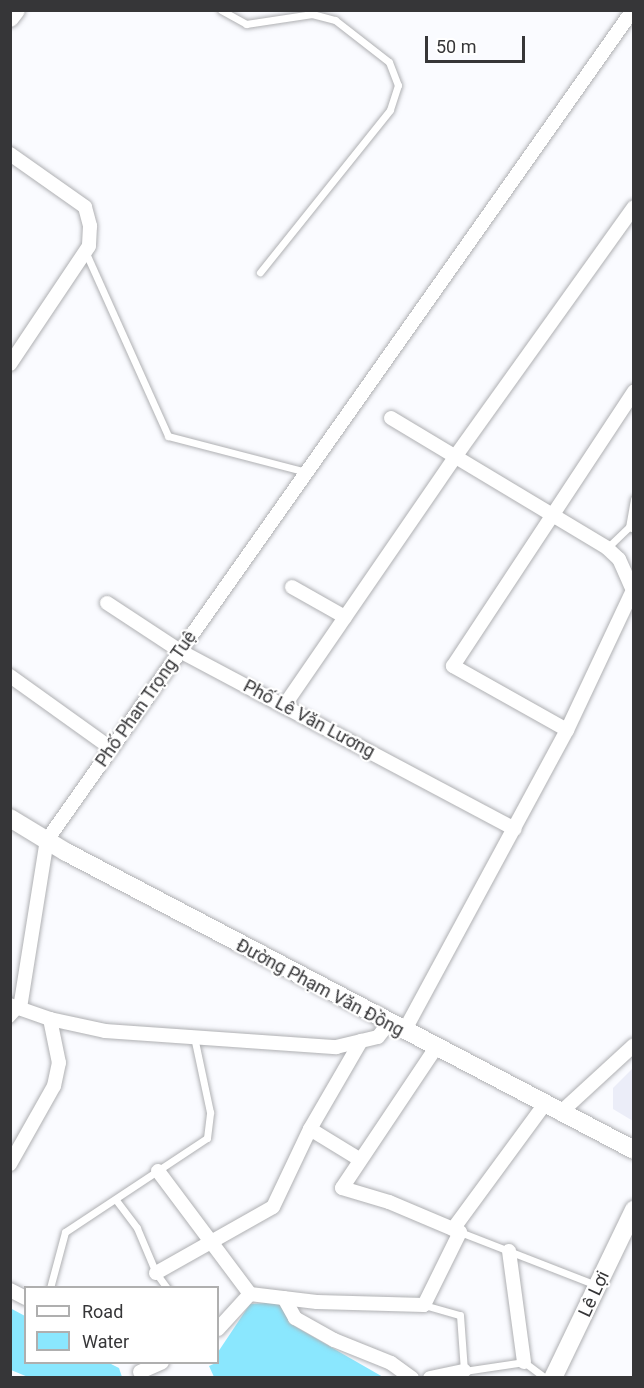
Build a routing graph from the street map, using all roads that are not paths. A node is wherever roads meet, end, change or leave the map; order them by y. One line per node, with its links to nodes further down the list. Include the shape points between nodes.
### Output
1 (16, 10): 4 (street)
2 (221, 10): 8 (lane, via 246,24 312,14 335,20 389,62 398,85 390,110)
3 (633, 10): 13 (street, Phố Phan Trọng Tuệ)
4 (10, 18)
5 (10, 154): 7 (street, via 85,207 90,226)
6 (633, 207): 12 (street)
7 (85, 251): 9 (street); 13 (lane, via 168,436)
8 (260, 272)
9 (10, 364)
10 (633, 391): 15 (street)
11 (391, 418): 12 (street)
12 (455, 457): 15 (street); 20 (street)
13 (306, 472): 21 (street, Phố Phan Trọng Tuệ)
14 (633, 499): 16 (lane)
15 (549, 514): 17 (street); 24 (street, via 453,666)
16 (631, 528): 17 (lane)
17 (607, 548): 24 (street, via 619,559 633,590)
18 (292, 587): 20 (street)
19 (107, 603): 21 (street, Phố Lê Văn Lương)
20 (345, 617): 23 (street)
21 (180, 651): 23 (street, Phố Lê Văn Lương); 25 (street, Phố Phan Trọng Tuệ)
22 (10, 676): 25 (street)
23 (284, 706): 27 (street, Phố Lê Văn Lương)
24 (567, 730): 27 (street)
25 (112, 748): 28 (street, Phố Phan Trọng Tuệ)
26 (10, 818): 28 (street, Đường Phạm Văn Đồng)
27 (515, 830): 31 (street)
28 (47, 840): 29 (street); 31 (street, Đường Phạm Văn Đồng)
29 (14, 1011): 30 (street)
30 (50, 1019): 32 (street, via 105,1031); 40 (street, via 59,1064 54,1086)
31 (396, 1028): 33 (street); 35 (street, Đường Phạm Văn Đồng)
32 (194, 1037): 33 (street, via 336,1047); 41 (lane, via 210,1128 207,1138)
33 (361, 1041): 37 (street)
34 (633, 1045): 36 (street)
35 (435, 1049): 36 (street, Đường Phạm Văn Đồng); 39 (street)
36 (552, 1109): 38 (street, Đường Phạm Văn Đồng); 44 (street)
37 (310, 1129): 39 (street); 45 (street, via 273,1207)
38 (633, 1150)
39 (359, 1159): 44 (street, via 342,1188 389,1202)
40 (10, 1164)
41 (158, 1171): 42 (lane); 45 (street)
42 (116, 1200): 47 (lane, via 137,1228); 48 (lane, via 65,1232)
43 (633, 1210): 50 (street, Lê Lợi)
44 (456, 1230): 46 (lane); 55 (street)
45 (212, 1242): 47 (street); 52 (street)
46 (509, 1251): 50 (lane); 57 (street)
47 (156, 1273): 49 (lane)
48 (50, 1286)
49 (166, 1286)
50 (598, 1286): 64 (street, Lê Lợi)
51 (10, 1290): 53 (street)
52 (250, 1294): 54 (street); 56 (street)
53 (24, 1297)
54 (284, 1298): 55 (street); 61 (street, via 295,1318 334,1340 391,1363)
55 (423, 1305): 60 (lane, via 460,1315)
56 (219, 1328)
57 (524, 1362): 60 (lane); 63 (lane)
58 (153, 1364): 59 (street)
59 (136, 1368)
60 (464, 1371): 62 (street)
61 (412, 1377)
62 (430, 1377)
63 (545, 1377)
64 (553, 1377)

